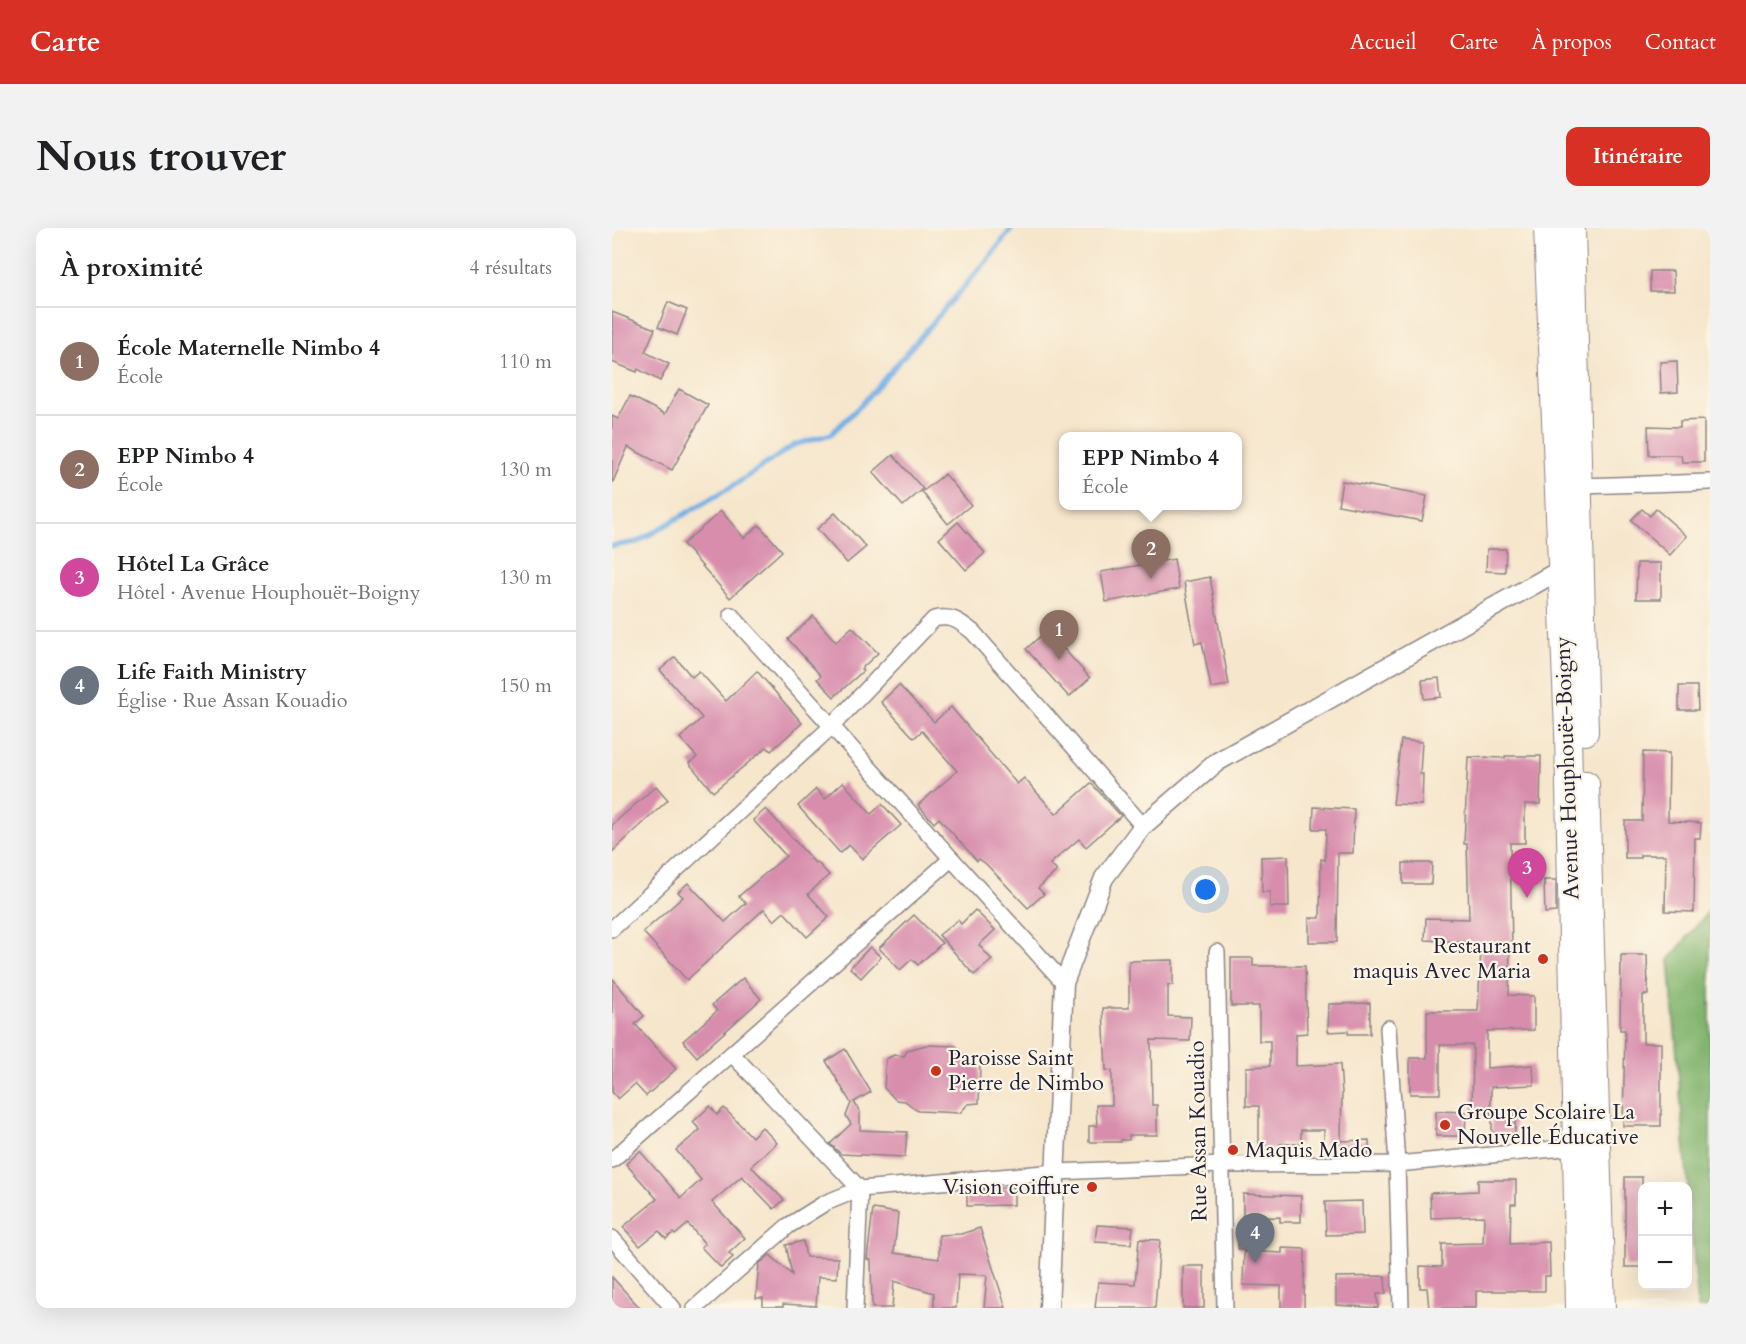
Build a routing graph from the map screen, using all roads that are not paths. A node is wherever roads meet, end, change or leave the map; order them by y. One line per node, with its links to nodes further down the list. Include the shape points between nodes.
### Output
1 (1547, 228): 5 (highway, Avenue Houphouët-Boigny)
2 (1572, 228): 4 (highway, Avenue Houphouët-Boigny)
3 (1710, 482): 4 (street)
4 (1580, 486): 5 (highway, Avenue Houphouët-Boigny)
5 (1572, 564): 8 (street, via 1217,762); 15 (highway, Avenue Houphouët-Boigny, via 1569,758); 29 (highway, Avenue Houphouët-Boigny)
6 (731, 615): 7 (street)
7 (831, 727): 8 (street, via 934,620 956,619 973,632); 9 (street); 10 (street)
8 (1143, 826): 12 (street, via 1104,878)
9 (951, 859): 12 (street); 14 (street)
10 (612, 929)
11 (1217, 952): 18 (street, Rue Assan Kouadio)
12 (1065, 983): 19 (street)
13 (1388, 1028): 17 (street)
14 (732, 1054): 16 (street); 20 (street)
15 (1575, 1147): 17 (street); 28 (highway, Avenue Houphouët-Boigny)
16 (612, 1160)
17 (1397, 1164): 18 (street); 27 (street)
18 (1221, 1165): 19 (street); 26 (street, Rue Assan Kouadio)
19 (1056, 1172): 20 (street); 25 (street)
20 (860, 1189): 23 (street, via 825,1203 788,1226); 24 (street)
21 (612, 1238): 22 (street)
22 (673, 1308)
23 (695, 1308)
24 (855, 1308)
25 (1049, 1308)
26 (1225, 1308)
27 (1401, 1308)
28 (1579, 1308)
29 (1602, 1308)

